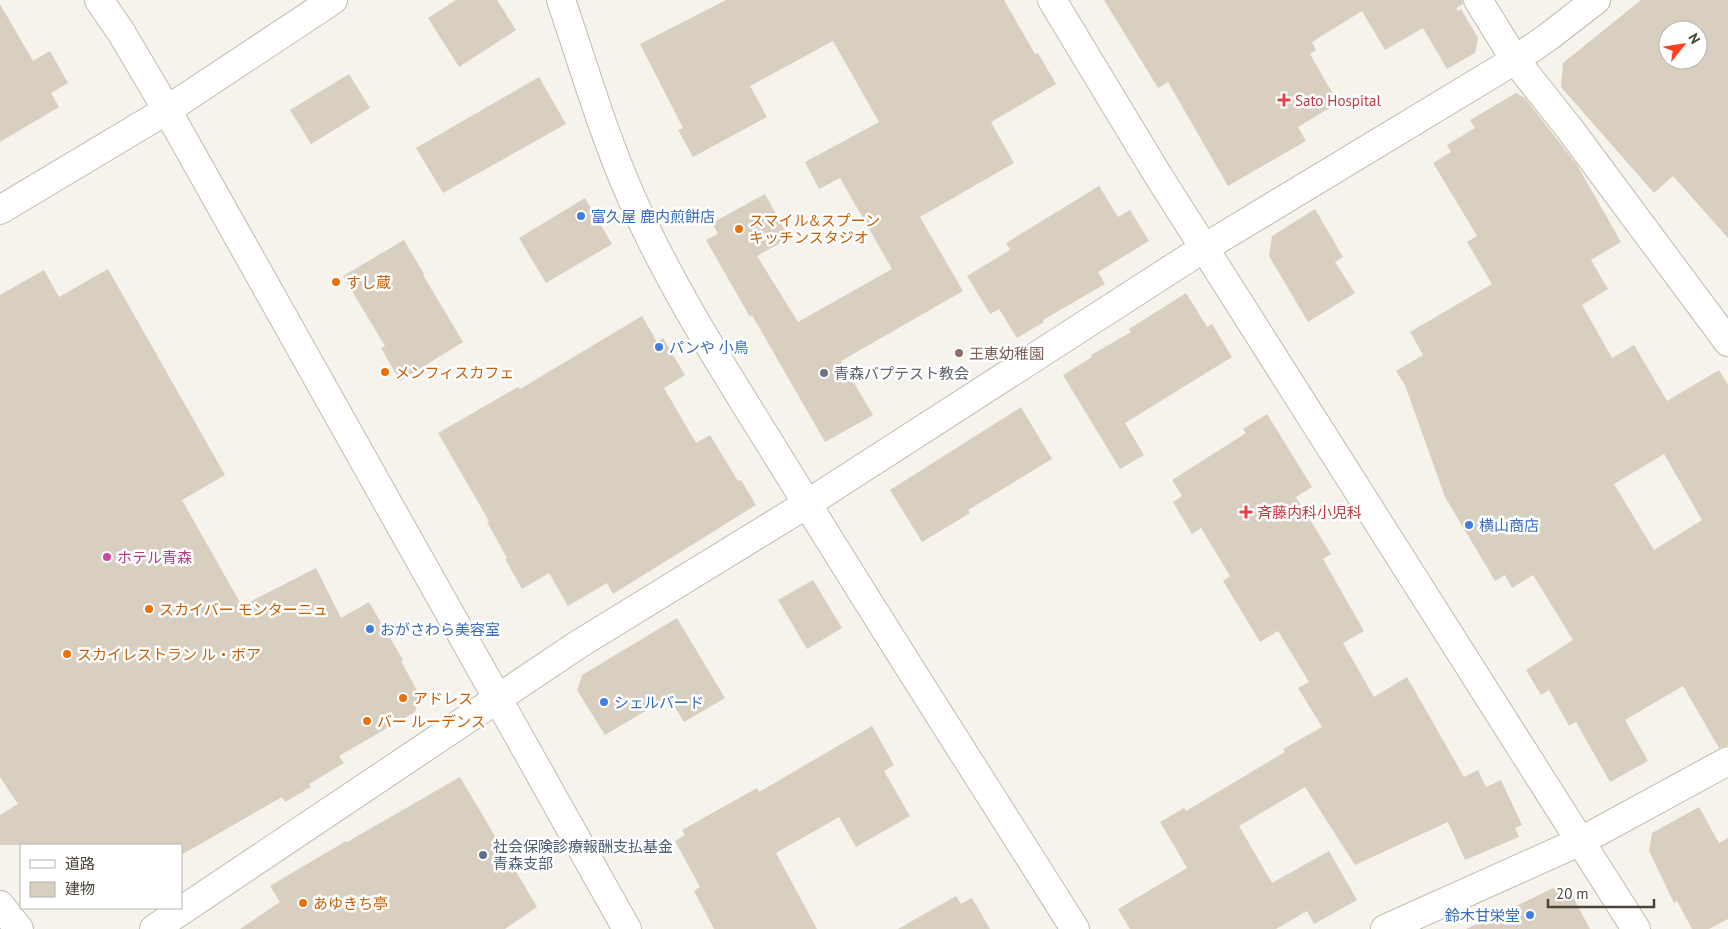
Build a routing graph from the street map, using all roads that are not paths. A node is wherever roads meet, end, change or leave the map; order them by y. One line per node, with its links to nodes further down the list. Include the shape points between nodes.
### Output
1 (99, 0): 8 (street)
2 (333, 0): 8 (street)
3 (561, 0): 12 (street, via 628,191 657,251 691,314)
4 (1052, 0): 10 (street)
5 (1478, 0): 7 (street)
6 (1596, 0): 7 (street)
7 (1515, 60): 10 (street); 11 (street)
8 (167, 110): 9 (street); 13 (street)
9 (0, 210)
10 (1204, 248): 12 (street); 15 (street)
11 (1728, 342)
12 (807, 504): 13 (street, via 579,644); 20 (street)
13 (498, 698): 18 (street); 19 (street)
14 (1728, 761): 15 (street)
15 (1581, 841): 21 (street); 22 (street)
16 (0, 905): 17 (street)
17 (19, 929)
18 (154, 929)
19 (627, 929)
20 (1075, 929)
21 (1385, 929)
22 (1636, 929)

